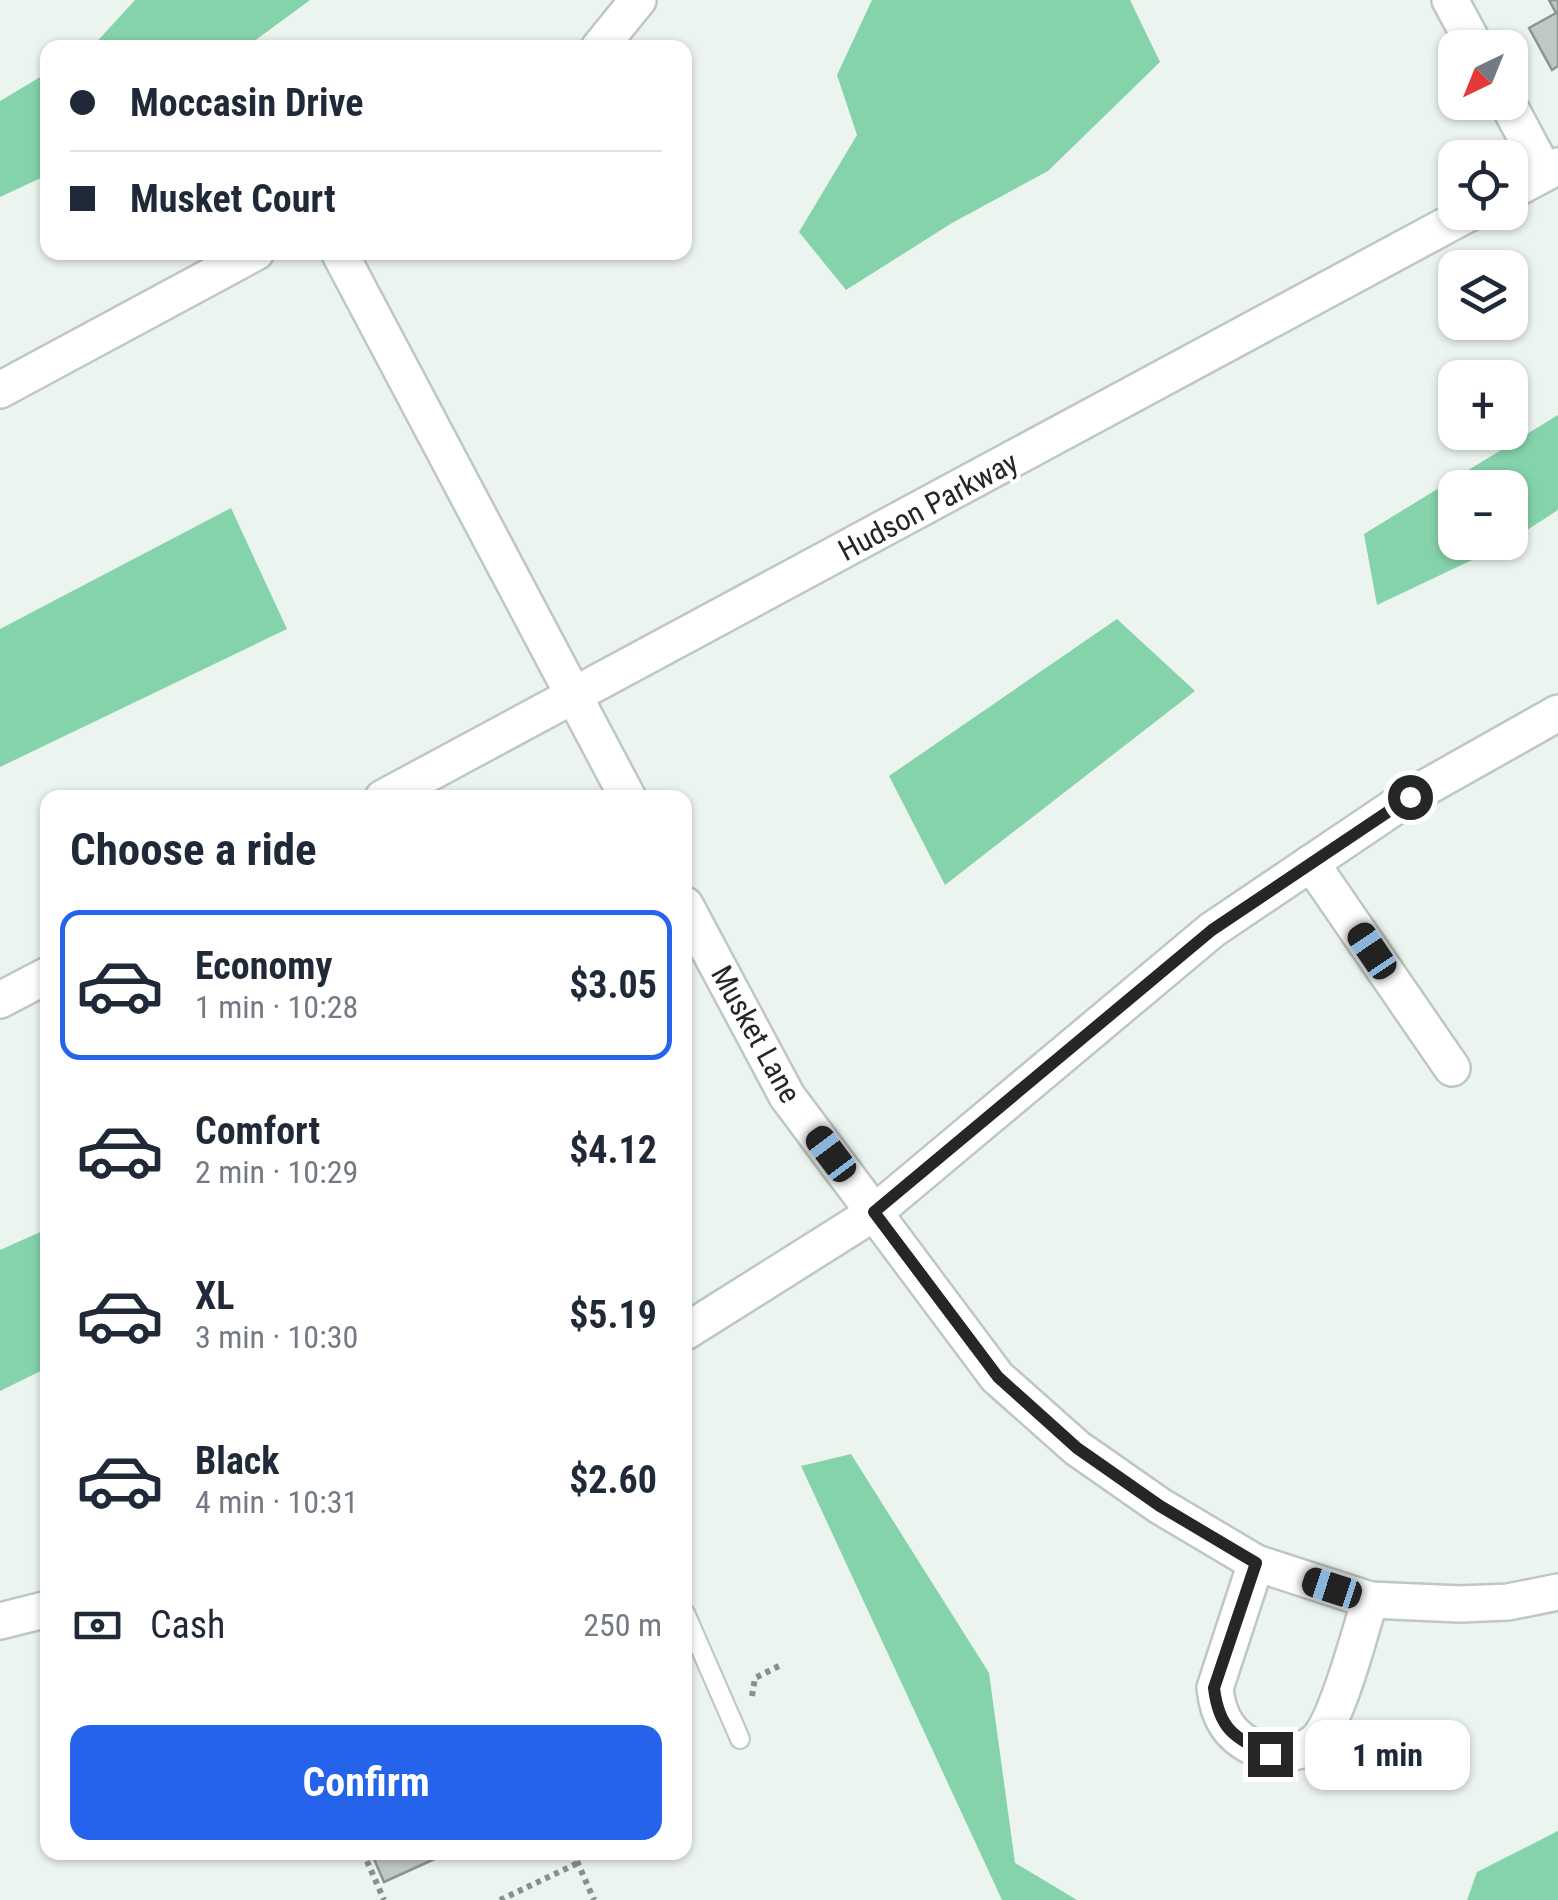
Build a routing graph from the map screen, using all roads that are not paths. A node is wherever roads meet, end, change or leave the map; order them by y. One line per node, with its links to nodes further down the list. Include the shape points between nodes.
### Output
1 (638, 0): 4 (street)
2 (1450, 0): 3 (street)
3 (1466, 30)
4 (606, 40)
5 (1518, 120): 6 (street)
6 (1552, 169): 7 (street)
7 (1528, 182)
8 (1438, 230): 12 (street, Hudson Parkway)
9 (241, 260): 11 (street)
10 (344, 260): 12 (street)
11 (0, 390)
12 (574, 696): 14 (street, Hudson Parkway); 15 (street)
13 (1558, 714): 16 (street, via 1410,797)
14 (398, 790)
15 (624, 790)
16 (1311, 863): 20 (street); 21 (street, via 1212,930)
17 (692, 918): 21 (street, Musket Lane, via 787,1096)
18 (40, 979): 19 (street)
19 (0, 1000)
20 (1452, 1068)
21 (874, 1212): 22 (street); 23 (street, Musket Lane, via 998,1377 1077,1448)
22 (692, 1328)
23 (1256, 1563): 25 (street, Musket Lane); 25 (street, via 1214,1688 1228,1730 1270,1754 1314,1743 1330,1723)
24 (1558, 1592): 25 (street, Musket Lane, via 1508,1602)
25 (1370, 1600)
26 (40, 1611): 27 (street)
27 (0, 1621)
28 (692, 1630): 29 (lane)
29 (740, 1739)

